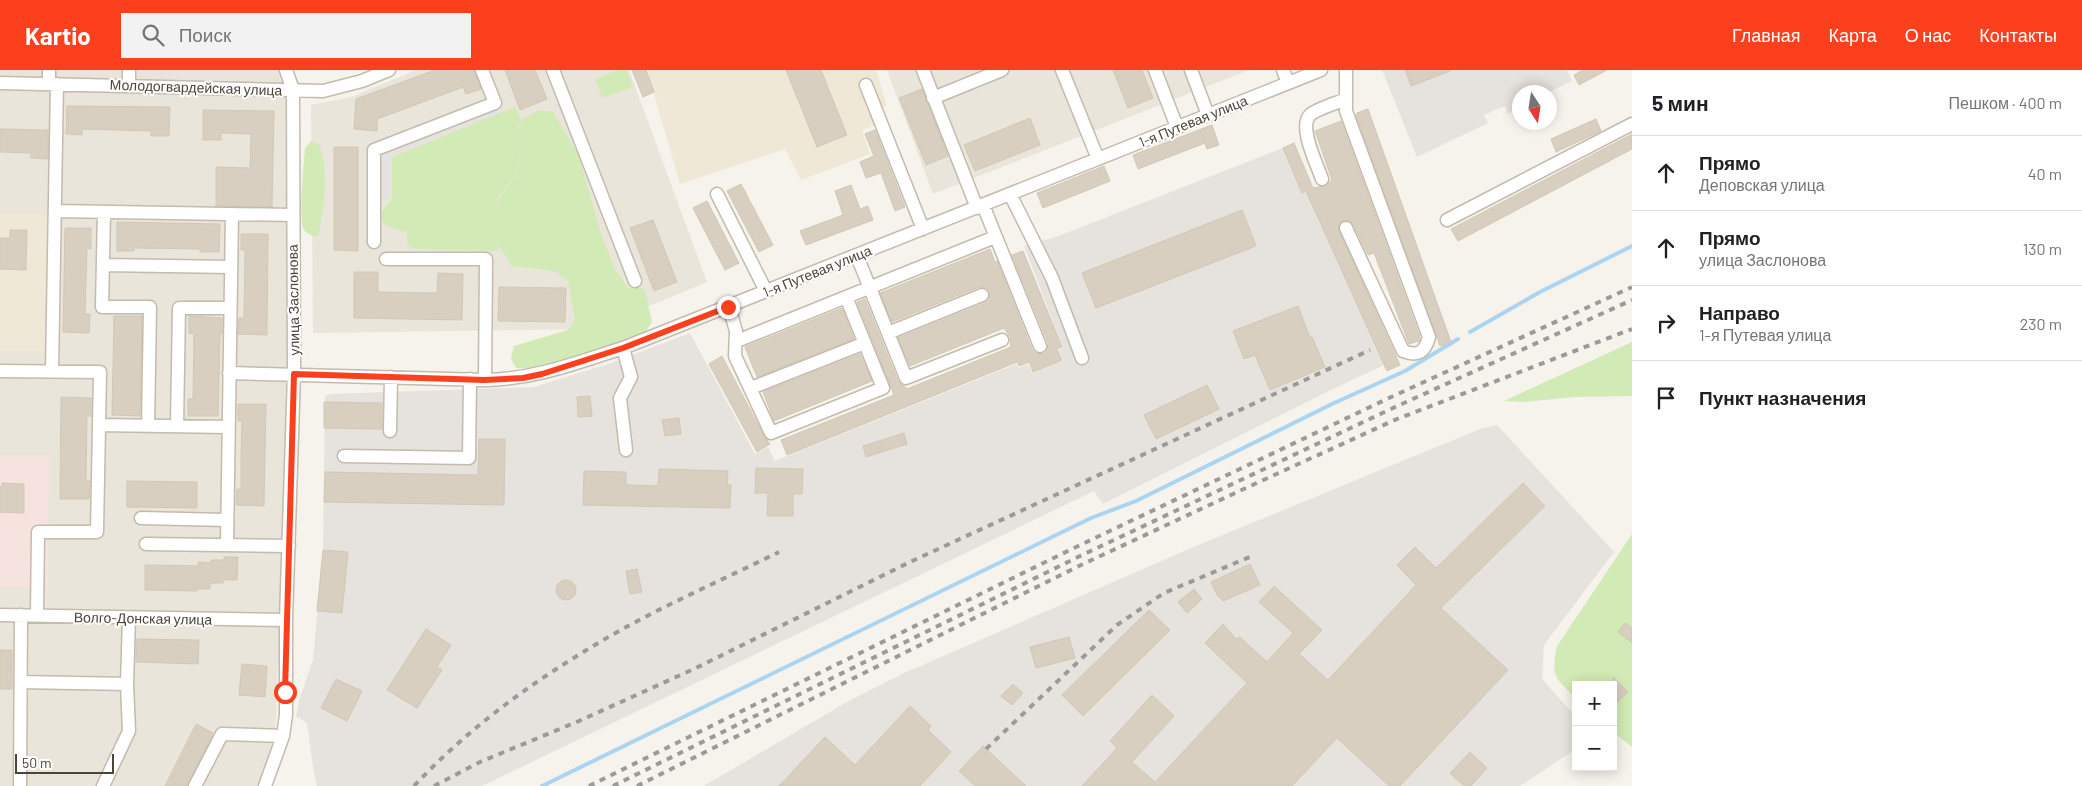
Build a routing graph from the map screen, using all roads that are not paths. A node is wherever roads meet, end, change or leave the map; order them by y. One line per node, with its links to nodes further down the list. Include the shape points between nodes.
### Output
1 (10, 70): 16 (street)
2 (49, 70): 18 (street)
3 (129, 70): 19 (street)
4 (286, 70): 21 (street, улица Заслонова)
5 (390, 70): 21 (street, Молодогвардейская улица, via 323,91)
6 (482, 70): 40 (street, via 495,103 374,150)
7 (552, 70): 45 (street)
8 (923, 70): 22 (street)
9 (1002, 70): 22 (street)
10 (1062, 70): 27 (street)
11 (1155, 70): 26 (street)
12 (1191, 70): 24 (street)
13 (1283, 70): 17 (street)
14 (1320, 70): 17 (street, 1-я Путевая улица)
15 (1346, 70): 23 (street)
16 (5, 83): 18 (street, Молодогвардейская улица)
17 (1288, 83): 24 (street, 1-я Путевая улица)
18 (53, 84): 19 (street, Молодогвардейская улица); 32 (street)
19 (129, 85): 21 (street, Молодогвардейская улица)
20 (866, 85): 38 (street)
21 (293, 90): 35 (street, улица Заслонова)
22 (932, 98): 31 (street)
23 (1346, 99): 28 (street, via 1311,113 1305,121 1306,134); 37 (street, via 1346,111 1429,338 1421,352 1403,352)
24 (1208, 115): 26 (street, 1-я Путевая улица)
25 (1632, 124): 36 (street)
26 (1177, 127): 27 (street, 1-я Путевая улица)
27 (1098, 159): 30 (street, 1-я Путевая улица)
28 (1322, 179)
29 (717, 194): 47 (street)
30 (1010, 194): 31 (street, 1-я Путевая улица); 58 (street, via 1052,278)
31 (980, 206): 38 (street, 1-я Путевая улица); 39 (street)
32 (55, 211): 33 (street); 60 (street)
33 (104, 212): 34 (street); 43 (street)
34 (232, 214): 35 (street); 44 (street)
35 (292, 215): 62 (street, улица Заслонова)
36 (1447, 220)
37 (1346, 228)
38 (923, 229): 41 (street, 1-я Путевая улица)
39 (995, 237): 46 (street); 56 (street)
40 (374, 242)
41 (857, 256): 46 (street); 47 (street, 1-я Путевая улица)
42 (386, 259): 65 (street, via 486,260)
43 (103, 265): 44 (street); 68 (street, via 102,307 150,308)
44 (231, 267): 51 (street)
45 (635, 282)
46 (870, 287): 49 (street); 52 (street)
47 (766, 291): 50 (street, 1-я Путевая улица)
48 (982, 296): 52 (street)
49 (846, 297): 54 (street); 55 (street)
50 (728, 307): 54 (street); 57 (street, 1-я Путевая улица)
51 (230, 308): 61 (street); 69 (street, via 179,308)
52 (888, 333): 53 (street, via 906,378)
53 (1002, 340)
54 (737, 341): 66 (street, via 735,356)
55 (865, 343): 66 (street); 66 (street, via 883,388 772,433)
56 (1040, 346)
57 (623, 348): 65 (street, 1-я Путевая улица, via 542,374); 72 (street, via 632,377 620,398)
58 (1082, 358)
59 (0, 371): 60 (street)
60 (52, 372): 67 (street, via 100,372)
61 (229, 373): 62 (street, 1-я Путевая улица); 70 (street)
62 (294, 374): 63 (street, 1-я Путевая улица); 78 (street, улица Заслонова)
63 (391, 377): 64 (street, 1-я Путевая улица); 71 (street)
64 (470, 379): 65 (street, 1-я Путевая улица); 73 (street, via 469,458)
65 (485, 380)
66 (751, 388)
67 (99, 425): 68 (street); 81 (street, via 97,532 38,532)
68 (148, 426): 69 (street)
69 (177, 426): 70 (street)
70 (228, 427): 75 (street)
71 (390, 431)
72 (626, 450)
73 (344, 456)
74 (141, 518): 75 (street)
75 (227, 520): 77 (street)
76 (146, 544): 77 (street)
77 (226, 545): 78 (street)
78 (289, 546): 83 (street, улица Заслонова)
79 (0, 615): 80 (street, Волго-Донская улица)
80 (21, 615): 81 (street, Волго-Донская улица); 84 (street)
81 (36, 615): 82 (street, Волго-Донская улица)
82 (129, 618): 83 (street, Волго-Донская улица); 85 (street)
83 (286, 620): 86 (street, улица Заслонова)
84 (21, 682): 85 (street); 87 (street)
85 (127, 684): 88 (street, via 129,732)
86 (283, 736): 89 (street, via 222,734); 90 (street, улица Заслонова)
87 (20, 786)
88 (103, 786)
89 (195, 786)
90 (265, 786)

